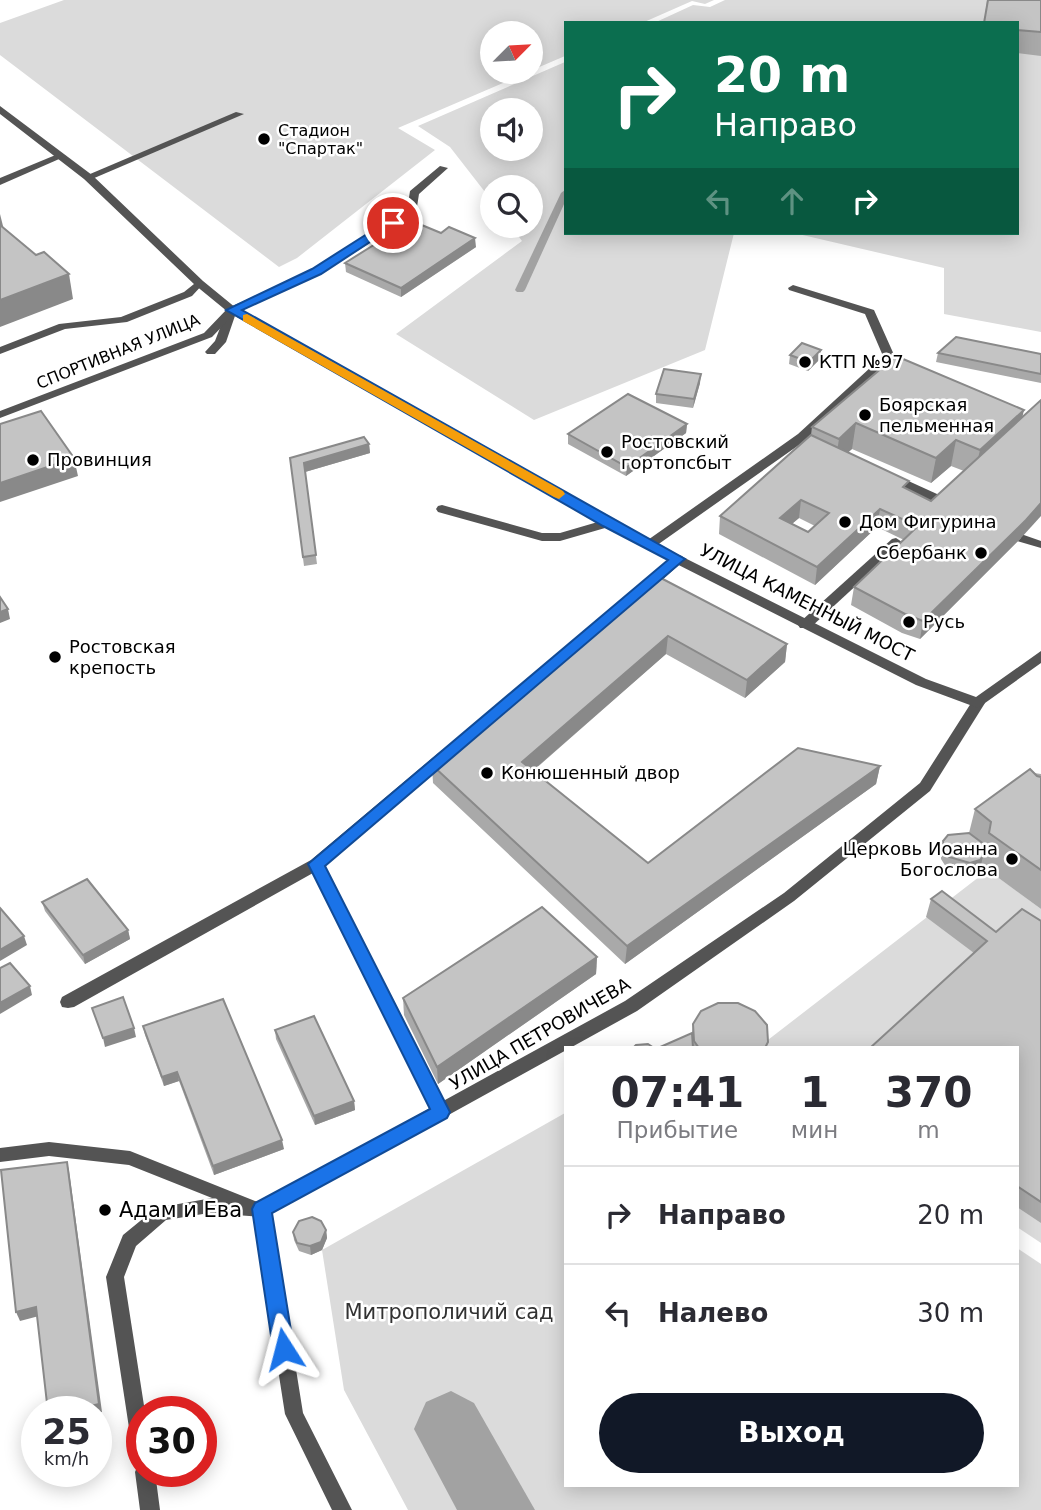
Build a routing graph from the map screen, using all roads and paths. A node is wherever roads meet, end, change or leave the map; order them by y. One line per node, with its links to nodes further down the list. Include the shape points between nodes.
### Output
1 (0, 108): 3 (street, УЛИЦА КАМЕННЫЙ МОСТ)
2 (239, 114): 5 (street)
3 (61, 156): 5 (street, УЛИЦА КАМЕННЫЙ МОСТ); 6 (street)
4 (443, 168): 9 (street, СПОРТИВНАЯ УЛИЦА, via 414,193 412,211 317,272)
5 (88, 177): 7 (street, УЛИЦА КАМЕННЫЙ МОСТ)
6 (0, 182)
7 (199, 283): 9 (street, УЛИЦА КАМЕННЫЙ МОСТ); 10 (street, via 188,293 123,320 63,326)
8 (793, 288): 13 (street, via 870,312 890,357)
9 (232, 310): 11 (street, via 220,342); 12 (street, СПОРТИВНАЯ УЛИЦА, via 208,335); 18 (street, УЛИЦА КАМЕННЫЙ МОСТ)
10 (0, 351)
11 (211, 352)
12 (0, 415)
13 (802, 437): 14 (street); 21 (street)
14 (818, 443)
15 (882, 473): 16 (street)
16 (944, 502)
17 (442, 509): 18 (street, via 542,537 559,537)
18 (608, 523): 21 (street, УЛИЦА КАМЕННЫЙ МОСТ)
19 (1021, 538): 22 (street)
20 (896, 542): 25 (street)
21 (649, 545): 23 (street, УЛИЦА КАМЕННЫЙ МОСТ)
22 (1040, 545)
23 (678, 559): 24 (street); 25 (street, УЛИЦА КАМЕННЫЙ МОСТ)
24 (634, 597)
25 (805, 625): 27 (street, УЛИЦА КАМЕННЫЙ МОСТ)
26 (1041, 656): 27 (street)
27 (978, 703): 31 (street, УЛИЦА ПЕТРОВИЧЕВА, via 925,788 789,897 631,1006)
28 (455, 747): 29 (street)
29 (316, 864): 30 (street); 31 (street)
30 (68, 1002)
31 (441, 1112): 33 (street, УЛИЦА ПЕТРОВИЧЕВА)
32 (0, 1155): 33 (street, via 49,1149 130,1158)
33 (262, 1209): 34 (street, via 209,1205 162,1213 129,1241 115,1277); 37 (street, via 294,1414)
34 (133, 1396)
35 (147, 1487): 36 (street)
36 (150, 1510)
37 (342, 1510)

